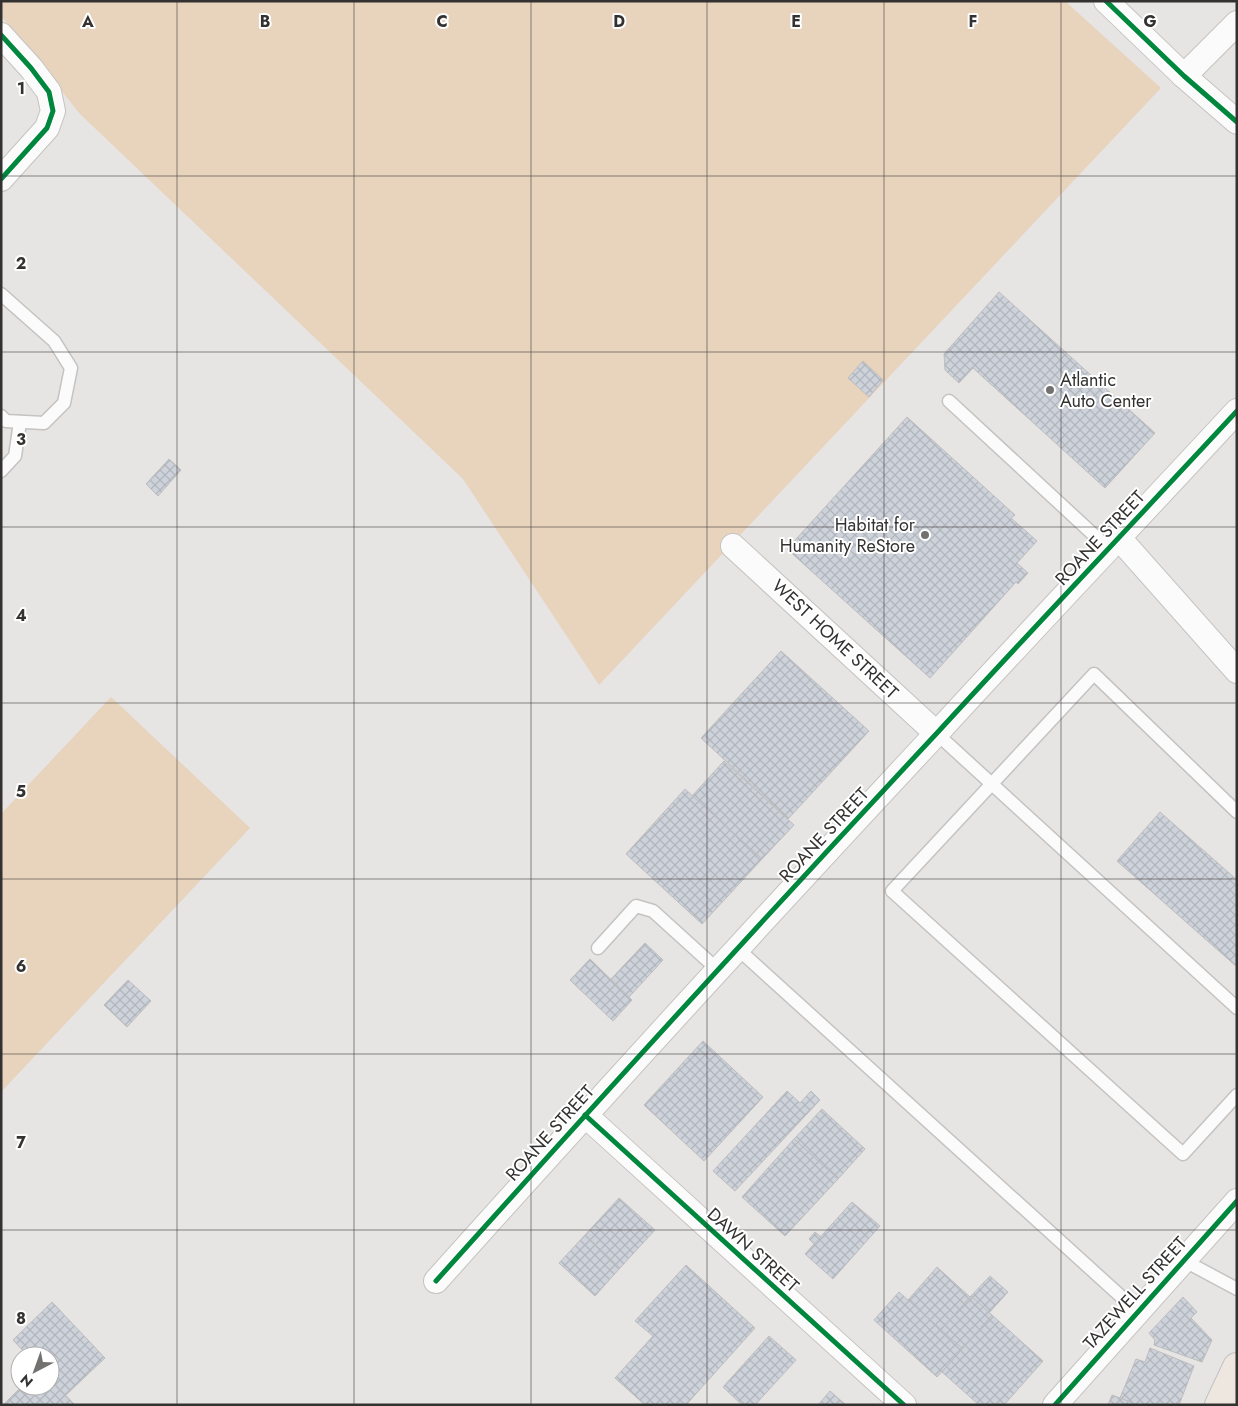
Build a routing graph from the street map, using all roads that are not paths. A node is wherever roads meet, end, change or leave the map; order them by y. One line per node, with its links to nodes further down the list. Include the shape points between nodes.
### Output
1 (1106, 1): 4 (street)
2 (1237, 23): 4 (street)
3 (1, 36): 6 (street, via 50,92 53,111 47,128)
4 (1184, 76): 5 (street)
5 (1237, 122)
6 (1, 179)
7 (1, 294): 11 (lane, via 54,341 71,368 64,403 44,423)
8 (948, 401): 13 (lane)
9 (1237, 411): 13 (street, ROANE STREET)
10 (1, 416): 11 (lane, via 6,421)
11 (20, 422): 12 (lane, via 15,456)
12 (1, 471)
13 (1114, 544): 15 (street); 16 (street, ROANE STREET)
14 (733, 546): 16 (street, WEST HOME STREET)
15 (1237, 671)
16 (936, 733): 17 (lane); 20 (street, ROANE STREET)
17 (992, 783): 18 (lane, via 1094,674); 22 (lane); 23 (lane, via 892,890 1183,1154)
18 (1237, 812)
19 (598, 948): 21 (lane, via 636,906 653,911)
20 (738, 949): 21 (street, ROANE STREET); 29 (lane)
21 (718, 970): 24 (street, ROANE STREET)
22 (1237, 1008)
23 (1237, 1095)
24 (585, 1115): 27 (street, ROANE STREET); 31 (street, DAWN STREET)
25 (1237, 1201): 26 (street, TAZEWELL STREET)
26 (1183, 1260): 28 (lane); 29 (street, TAZEWELL STREET)
27 (436, 1281)
28 (1237, 1289)
29 (1137, 1311): 32 (street, TAZEWELL STREET)
30 (1237, 1366): 33 (main road)
31 (904, 1405)
32 (1054, 1405)
33 (1219, 1405)

